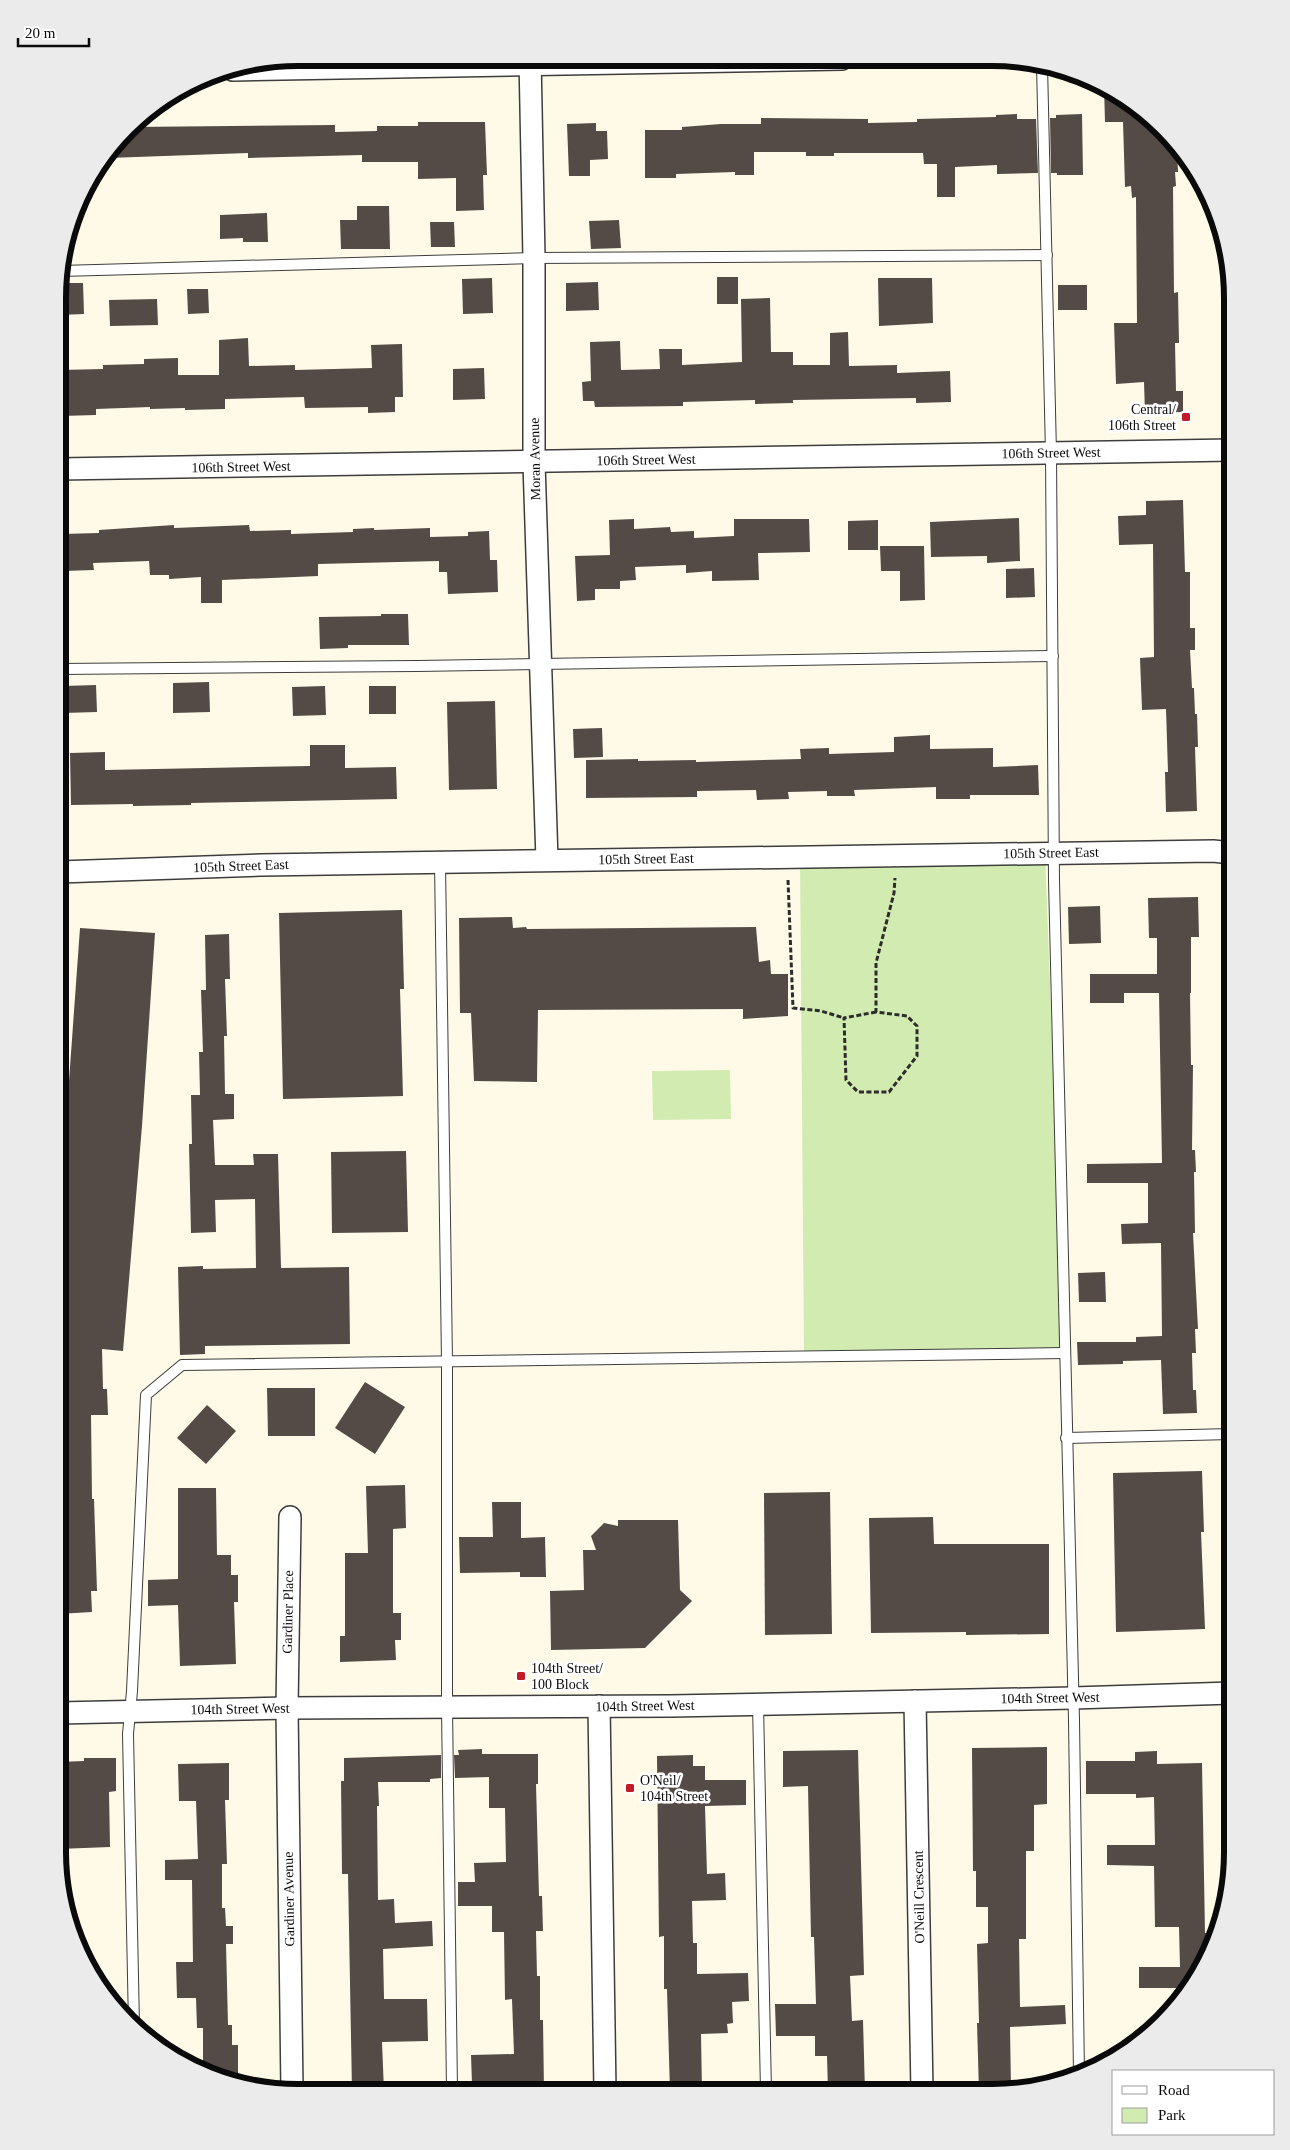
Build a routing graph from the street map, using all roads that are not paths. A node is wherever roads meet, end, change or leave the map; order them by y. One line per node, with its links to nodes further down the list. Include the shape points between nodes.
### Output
1 (382, 66): 3 (street)
2 (530, 66): 6 (street, Moran Avenue)
3 (262, 69)
4 (1042, 72): 5 (lane)
5 (1047, 255): 6 (lane); 9 (lane)
6 (534, 258): 7 (lane); 10 (street, Moran Avenue)
7 (68, 271)
8 (1224, 450): 9 (street, 106th Street West)
9 (1050, 453): 10 (street, 106th Street West); 12 (lane)
10 (534, 462): 11 (street, 106th Street West); 13 (street, Moran Avenue)
11 (66, 469)
12 (1053, 656): 13 (lane); 16 (lane)
13 (540, 663): 14 (lane); 17 (street, Moran Avenue)
14 (66, 669)
15 (1224, 852): 16 (street, 105th Street East)
16 (1054, 854): 17 (street, 105th Street East); 20 (lane)
17 (547, 860): 18 (street, 105th Street East)
18 (440, 862): 19 (street, 105th Street East); 21 (lane)
19 (66, 872)
20 (1064, 1354): 21 (lane); 23 (lane)
21 (447, 1362): 31 (lane); 32 (lane, via 182,1365 146,1395)
22 (1224, 1434): 23 (lane)
23 (1066, 1438): 26 (lane)
24 (290, 1517): 30 (street, Gardiner Place)
25 (1224, 1693): 26 (street, 104th Street West)
26 (1072, 1698): 27 (street, 104th Street West); 35 (lane)
27 (915, 1701): 28 (street, 104th Street West); 40 (street, O'Neill Crescent)
28 (758, 1704): 29 (street, 104th Street West); 39 (lane)
29 (599, 1706): 31 (street, 104th Street West); 38 (street)
30 (287, 1708): 31 (street, 104th Street West); 32 (street, 104th Street West); 36 (street, Gardiner Avenue)
31 (447, 1708): 37 (lane)
32 (130, 1711): 33 (street, 104th Street West); 34 (lane)
33 (66, 1713)
34 (134, 2016)
35 (1079, 2067)
36 (292, 2084)
37 (452, 2084)
38 (606, 2084)
39 (766, 2084)
40 (922, 2084)

